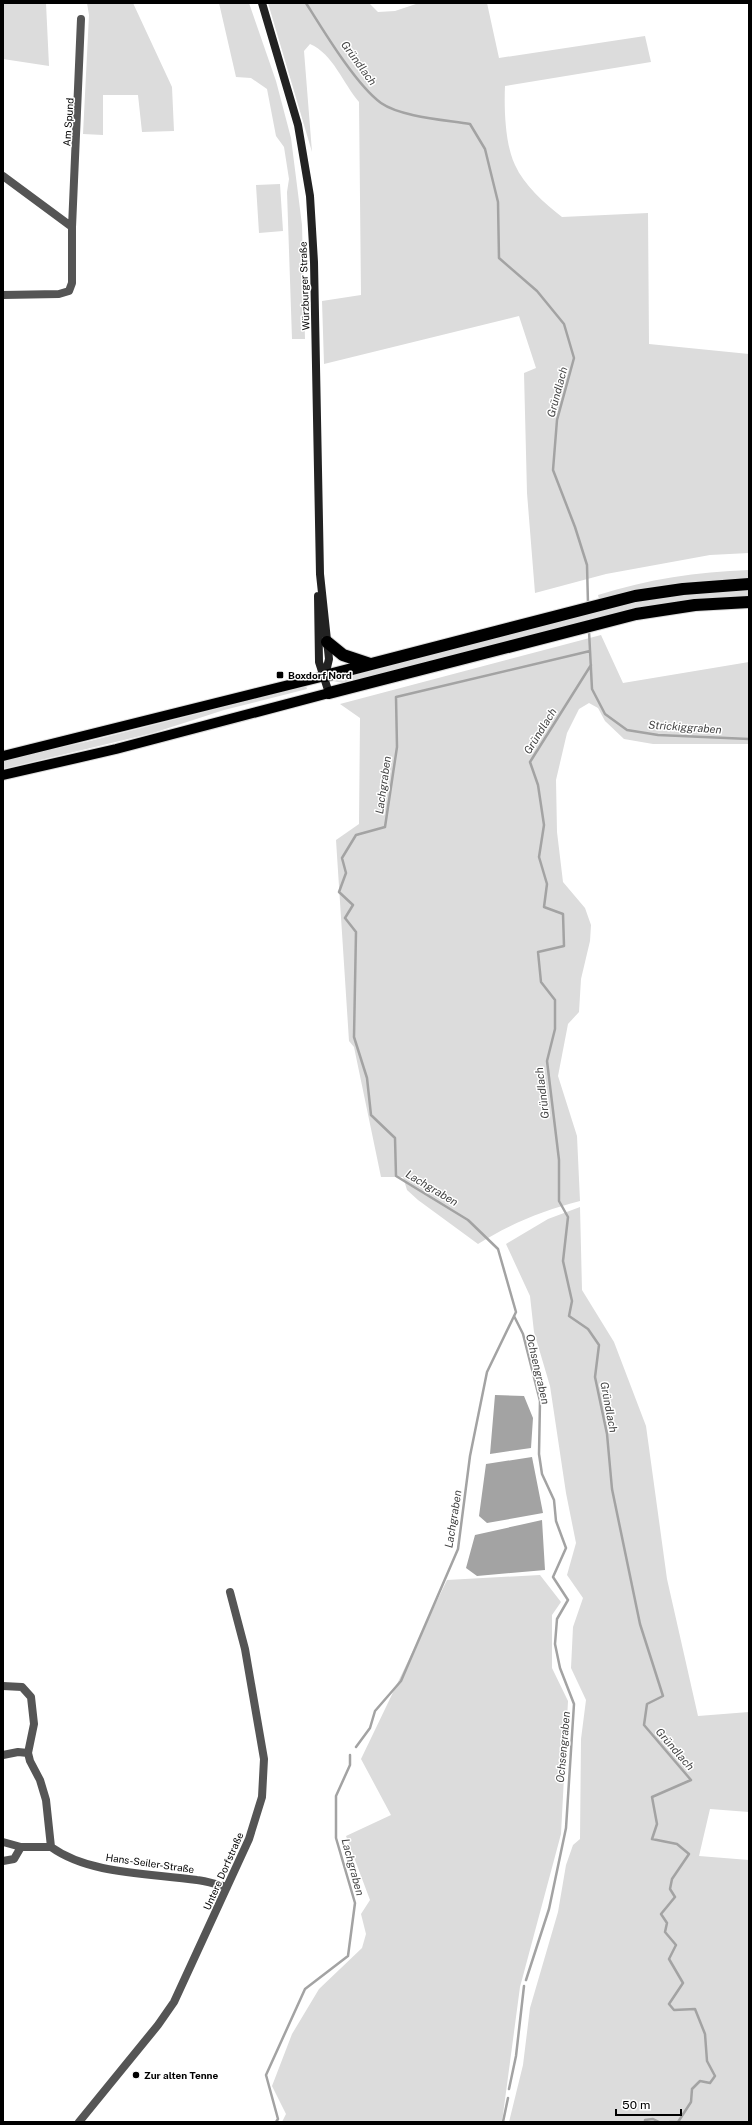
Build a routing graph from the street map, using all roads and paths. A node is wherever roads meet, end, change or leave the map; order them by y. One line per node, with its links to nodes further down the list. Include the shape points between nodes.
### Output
1 (262, 3): 6 (main road, Würzburger Straße, via 298,125 310,196 314,262)
2 (82, 19): 4 (street, Am Spund)
3 (3, 176): 4 (street)
4 (72, 227): 5 (street, Am Spund, via 72,283 69,291 59,294)
5 (3, 295)
6 (320, 574): 9 (main road, Würzburger Straße); 11 (main road, Würzburger Straße, via 318,655)
7 (749, 584): 10 (highway, via 668,590 578,610)
8 (749, 602): 12 (highway, via 666,609 602,622)
9 (327, 642): 10 (highway, via 343,655); 11 (main road, Würzburger Straße, via 329,659)
10 (371, 664): 11 (highway)
11 (325, 676): 12 (main road, Würzburger Straße); 13 (main road)
12 (329, 694): 14 (main road, via 116,749)
13 (3, 756)
14 (3, 774)
15 (230, 1592): 23 (street, Untere Dorfstraße, via 245,1649 264,1759 264,1774 262,1797 249,1839)
16 (3, 1686): 17 (street, via 22,1687 31,1696 34,1724)
17 (28, 1753): 18 (street); 21 (street, via 46,1800)
18 (3, 1755)
19 (3, 1842): 20 (street)
20 (21, 1847): 21 (street); 22 (street, via 14,1859)
21 (51, 1847): 23 (street, Hans-Seiler-Straße, via 78,1862 122,1871 198,1880)
22 (3, 1861)
23 (227, 1887): 24 (street, Untere Dorfstraße, via 174,2002)
24 (79, 2122)

